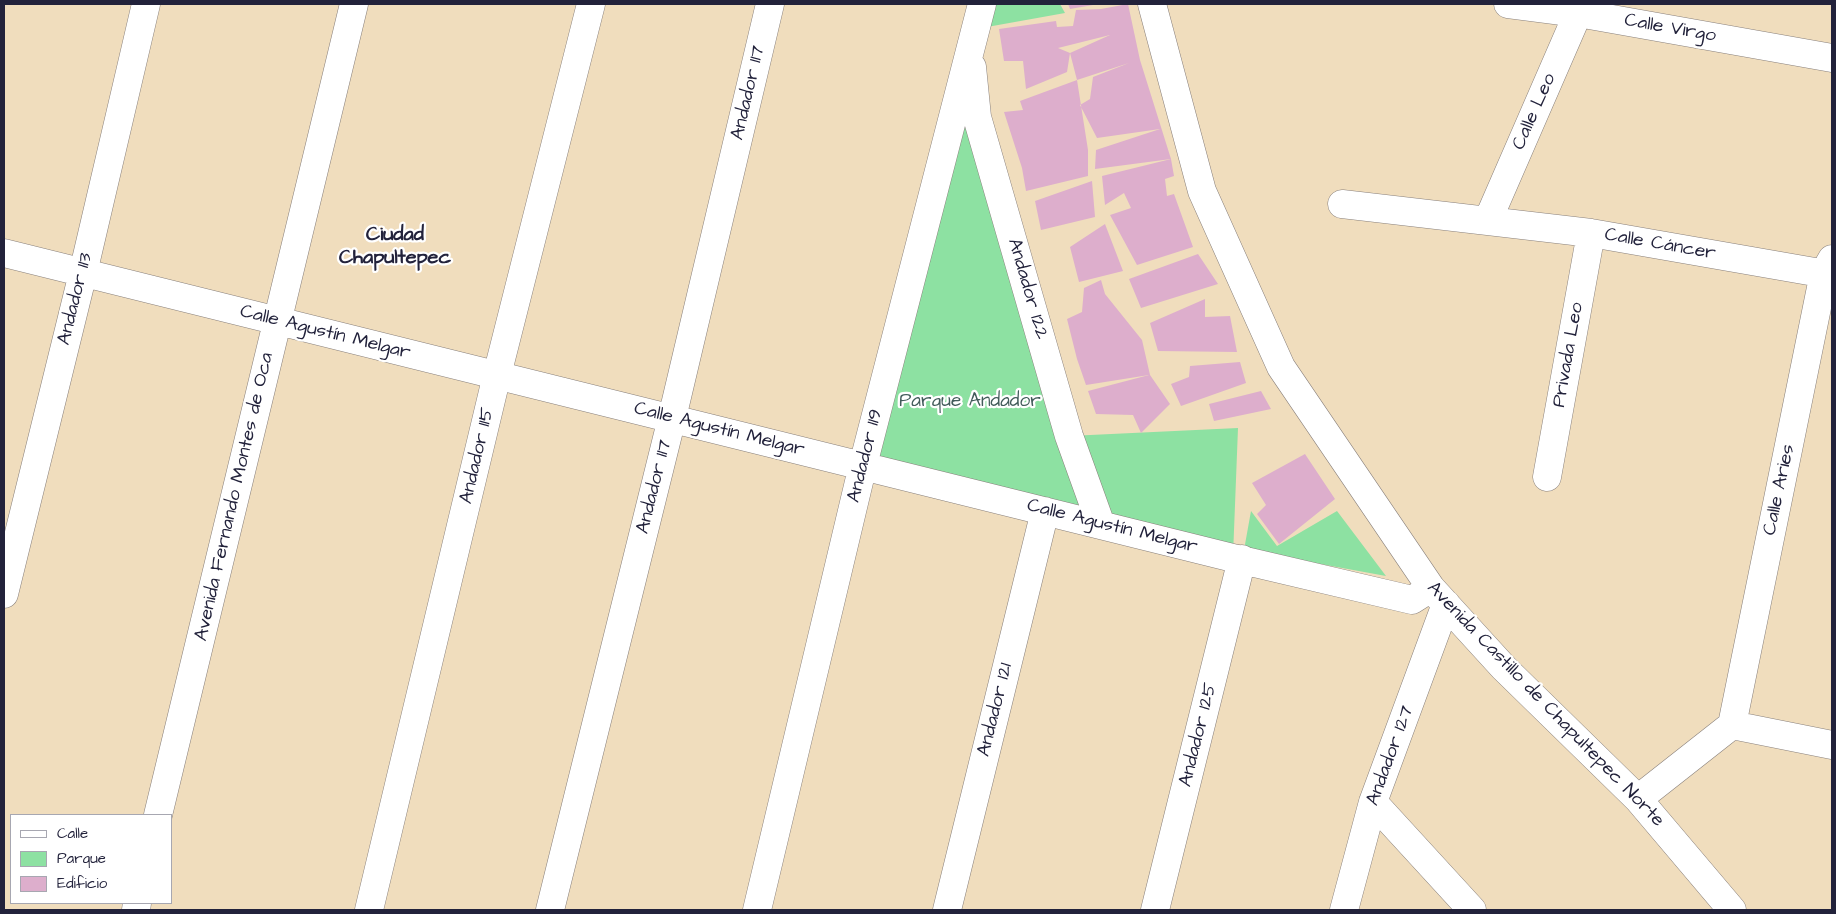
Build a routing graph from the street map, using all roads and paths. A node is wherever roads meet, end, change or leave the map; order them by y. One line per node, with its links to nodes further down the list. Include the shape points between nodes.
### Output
1 (146, 4): 16 (street, Andador 113)
2 (354, 4): 17 (street, Avenida Fernando Montes de Oca)
3 (591, 4): 18 (street, Andador 115)
4 (770, 4): 19 (street, Andador 117)
5 (982, 4): 9 (street, Andador 119)
6 (1152, 4): 26 (street, Avenida Castillo de Chapultepec Norte, via 1202,191 1281,367)
7 (1508, 4): 8 (street, Calle Virgo)
8 (1580, 8): 10 (street, Calle Virgo); 12 (street, Calle Leo)
9 (970, 50): 20 (street, Andador 119); 23 (street, Andador 122, via 977,116 1069,436)
10 (1832, 58)
11 (1342, 204): 12 (street, Calle Cáncer)
12 (1488, 220): 13 (street, Calle Cáncer)
13 (1591, 233): 15 (street, Calle Cáncer); 21 (street, Privada Leo)
14 (4, 253): 16 (street, Calle Agustín Melgar)
15 (1830, 268): 27 (street, Calle Aries)
16 (83, 273): 17 (street, Calle Agustín Melgar); 25 (street, Andador 113)
17 (277, 321): 18 (street, Calle Agustín Melgar); 31 (street, Avenida Fernando Montes de Oca)
18 (497, 375): 19 (street, Calle Agustín Melgar); 32 (street, Andador 115)
19 (672, 418): 20 (street, Calle Agustín Melgar); 33 (street, Andador 117)
20 (863, 465): 22 (street, Calle Agustín Melgar); 34 (street, Andador 119)
21 (1547, 477)
22 (1045, 511): 23 (street, Calle Agustín Melgar); 35 (street, Andador 121)
23 (1101, 524): 24 (street, Calle Agustín Melgar)
24 (1242, 559): 26 (street, Calle Agustín Melgar, via 1412,600); 36 (street, Andador 125)
25 (4, 594)
26 (1438, 596): 29 (street, Avenida Castillo de Chapultepec Norte, via 1504,668); 30 (street, Andador 127)
27 (1732, 725): 28 (street); 29 (street)
28 (1832, 745)
29 (1638, 799): 39 (street, Avenida Castillo de Chapultepec Norte)
30 (1373, 802): 37 (street, Andador 127); 38 (street)
31 (158, 814)
32 (369, 910)
33 (550, 910)
34 (757, 910)
35 (947, 910)
36 (1155, 910)
37 (1344, 910)
38 (1472, 910)
39 (1732, 910)

